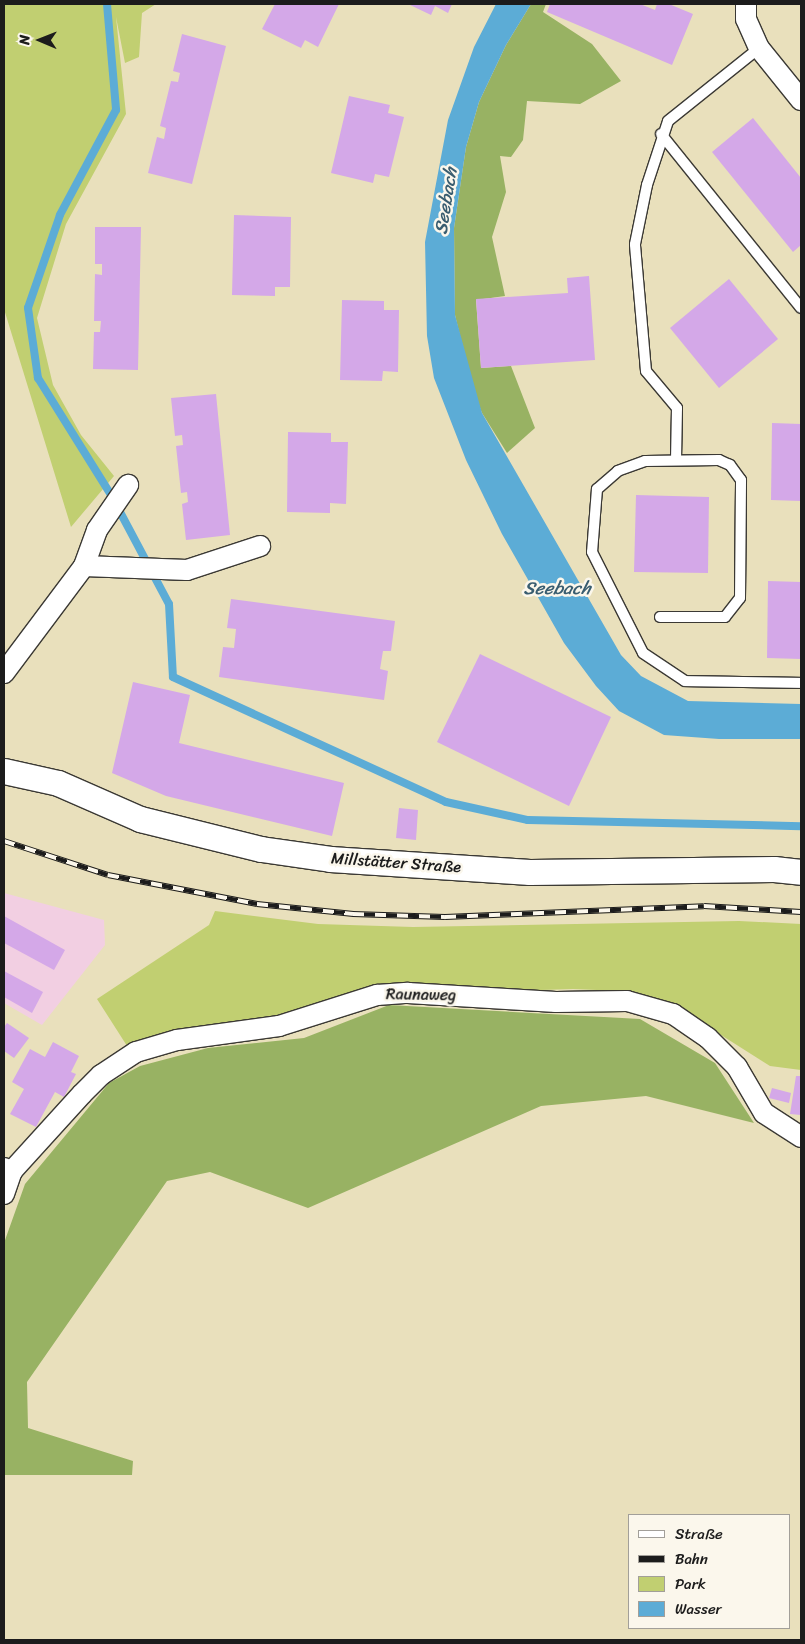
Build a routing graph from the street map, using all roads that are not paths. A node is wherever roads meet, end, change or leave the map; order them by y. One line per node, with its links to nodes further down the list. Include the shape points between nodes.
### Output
1 (746, 4): 2 (street, via 746,19)
2 (759, 48): 3 (street); 4 (lane, via 668,121)
3 (801, 100)
4 (661, 134): 5 (lane); 6 (lane, via 635,244 646,371 677,408)
5 (801, 308)
6 (676, 460): 10 (lane, via 719,460 730,465 741,480 740,598 725,617); 12 (lane, via 645,461 618,471 597,489 592,552 643,653 685,681)
7 (128, 485): 9 (street, via 97,530)
8 (260, 546): 9 (street, via 187,570)
9 (84, 566): 11 (street)
10 (660, 617)
11 (4, 673)
12 (801, 683)
13 (5, 766): 14 (street, Millstätter Straße, via 58,783 140,819 261,849 330,859 530,872 774,869)
14 (801, 872)
15 (801, 1136): 16 (street, Raunaweg, via 764,1113 737,1067 708,1038 673,1014 627,1001 556,1002 408,993 377,995 279,1026 177,1040 136,1052 101,1075)
16 (8, 1170): 17 (street, Raunaweg)
17 (4, 1194)

